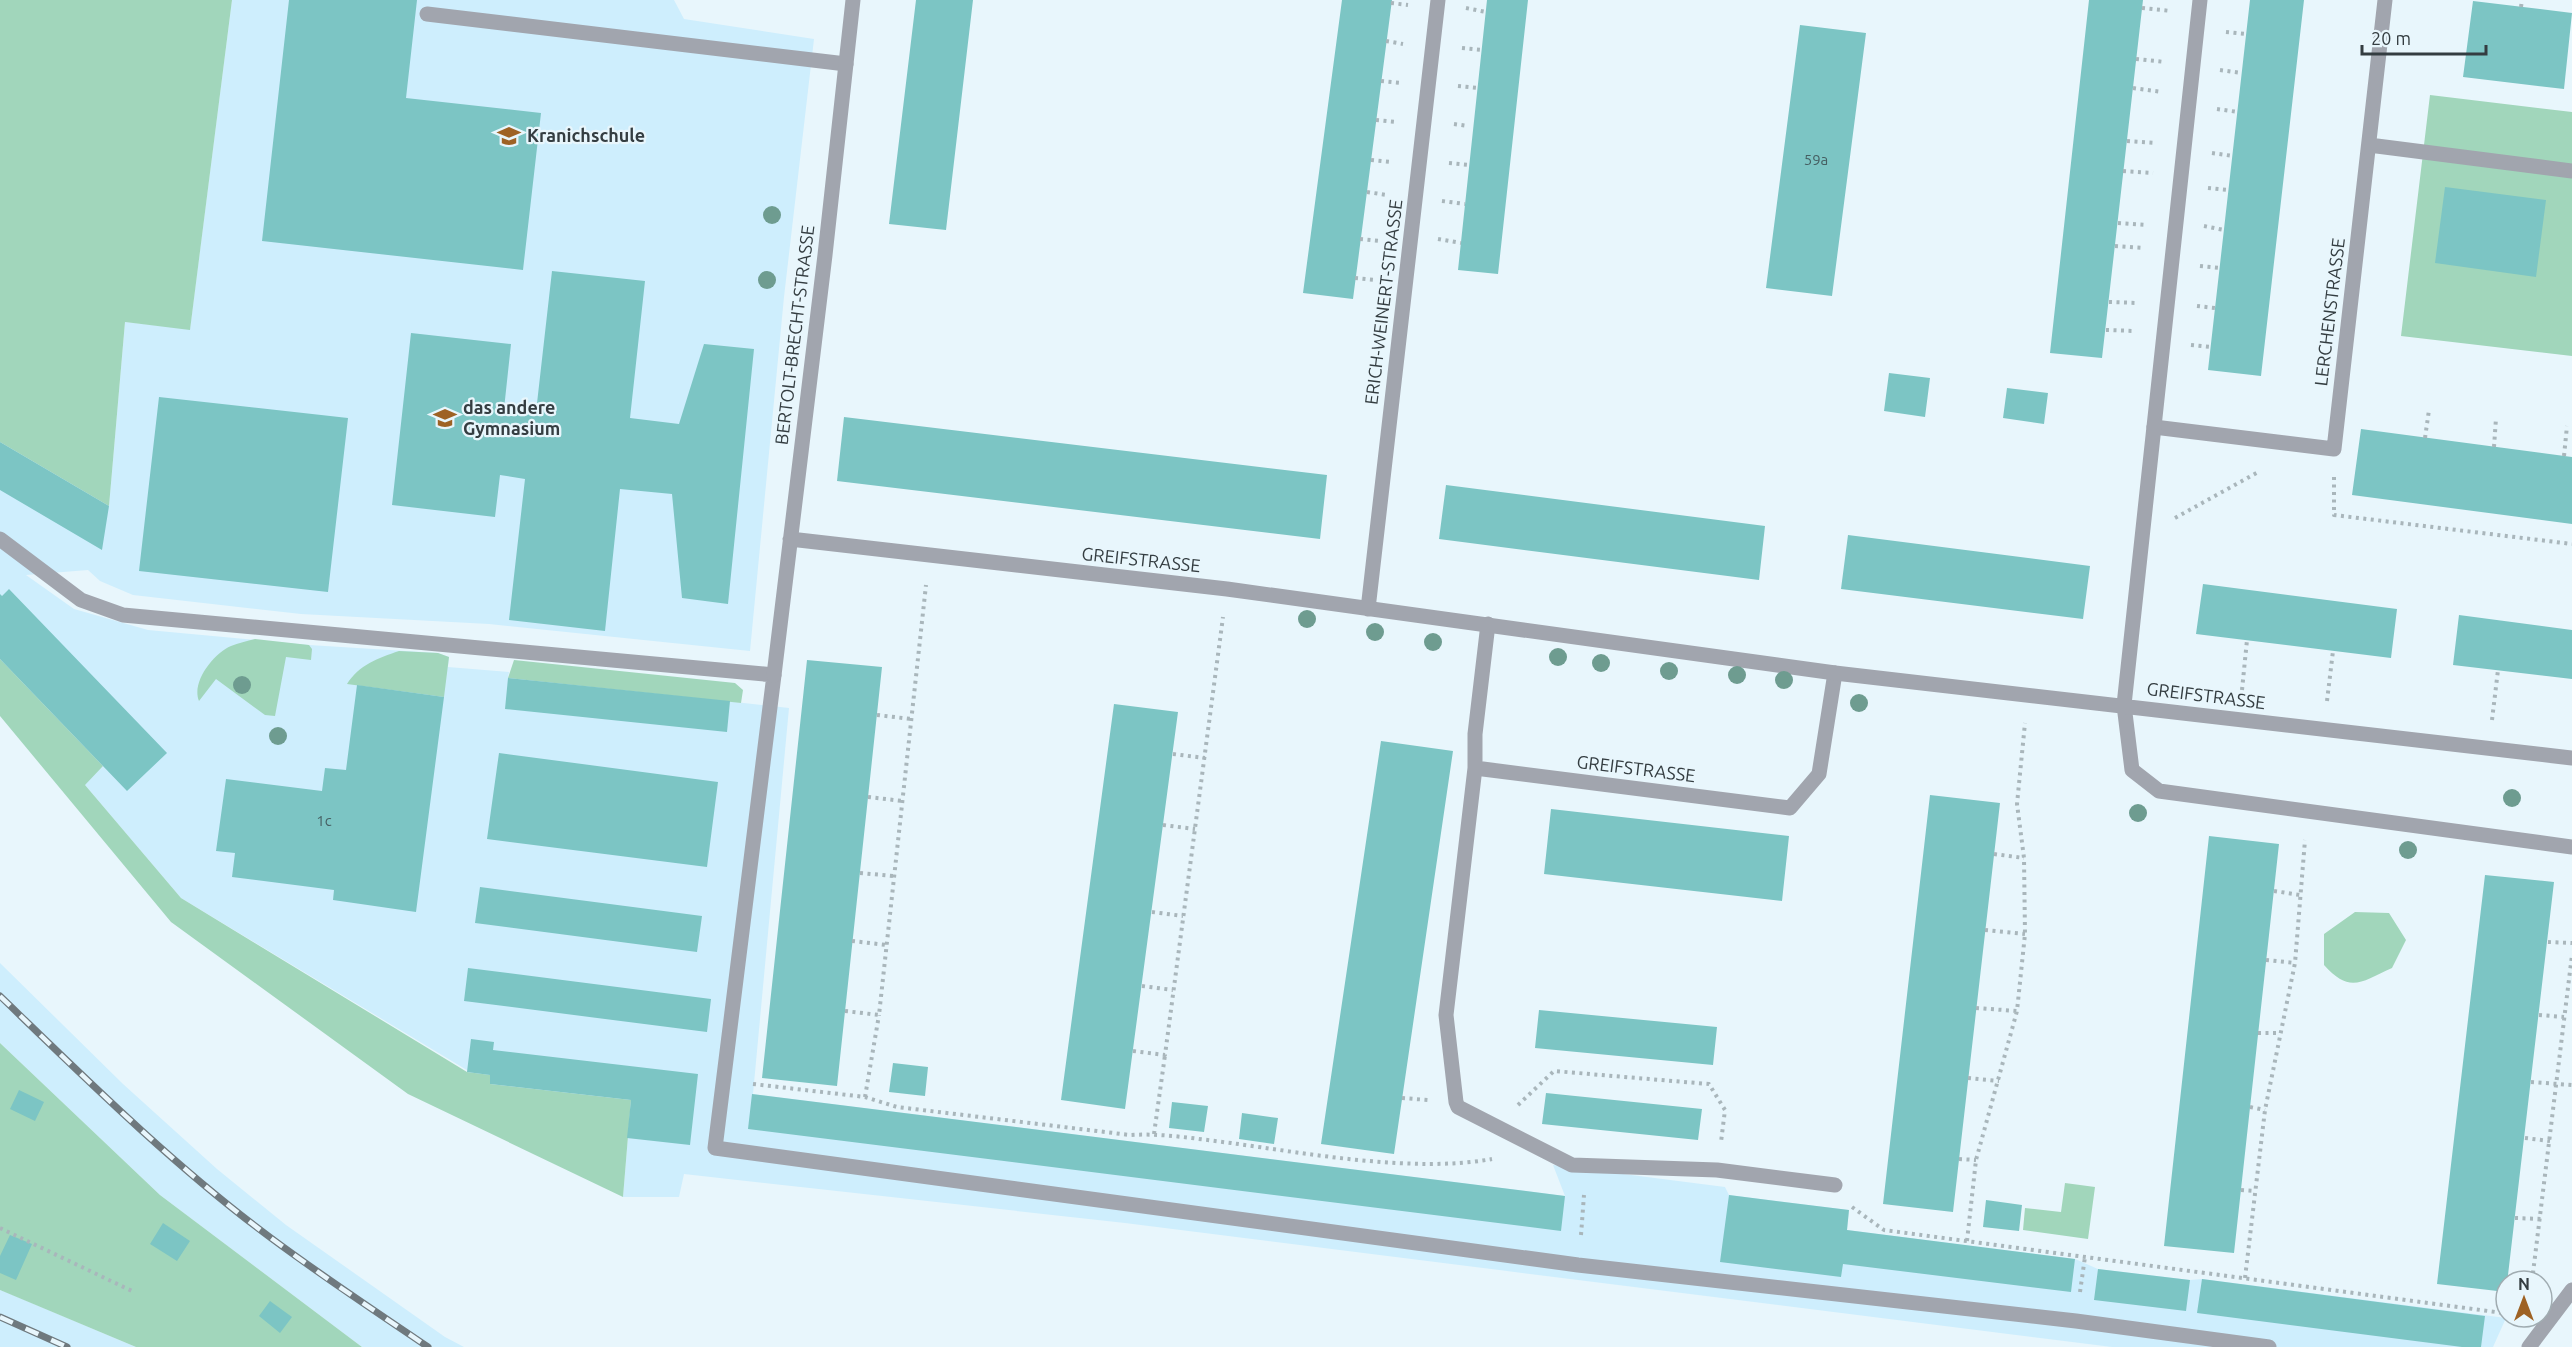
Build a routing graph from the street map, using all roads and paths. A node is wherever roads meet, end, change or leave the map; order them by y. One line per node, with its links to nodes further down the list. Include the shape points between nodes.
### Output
1 (853, 0): 8 (street, BERTOLT-BRECHT-STRASSE)
2 (1438, 0): 26 (street, ERICH-WEINERT-STRASSE)
3 (2200, 0): 14 (street)
4 (2385, 0): 9 (street, LERCHENSTRASSE)
5 (2522, 0): 6 (path)
6 (2521, 7)
7 (427, 14): 8 (street)
8 (846, 64): 22 (street, BERTOLT-BRECHT-STRASSE)
9 (2369, 145): 10 (street); 18 (street, LERCHENSTRASSE)
10 (2572, 171)
11 (2429, 410): 15 (path)
12 (2496, 418): 17 (path)
13 (2567, 426): 19 (path)
14 (2154, 427): 16 (street); 20 (street)
15 (2425, 438)
16 (2305, 445): 18 (street); 20 (path)
17 (2494, 447)
18 (2334, 449): 23 (path, via 2334,514)
19 (2564, 456)
20 (2143, 536): 34 (street)
21 (0, 539): 32 (street, via 81,600 123,615)
22 (790, 539): 24 (street, GREIFSTRASSE); 32 (street, BERTOLT-BRECHT-STRASSE)
23 (2572, 544)
24 (929, 556): 25 (street, GREIFSTRASSE); 36 (path)
25 (1227, 588): 26 (street, GREIFSTRASSE); 41 (path)
26 (1368, 609): 27 (street, GREIFSTRASSE)
27 (1488, 624): 31 (street, GREIFSTRASSE); 43 (street, via 1475,734)
28 (2247, 640): 37 (path)
29 (2333, 651): 38 (path)
30 (2498, 670): 39 (path)
31 (1835, 673): 33 (street, GREIFSTRASSE); 43 (street, GREIFSTRASSE, via 1819,774 1790,808)
32 (774, 675): 80 (street, BERTOLT-BRECHT-STRASSE)
33 (2028, 696): 34 (street, GREIFSTRASSE); 51 (path, via 2017,804)
34 (2124, 705): 37 (street, GREIFSTRASSE); 46 (street, via 2132,770 2159,791)
35 (877, 715): 36 (path)
36 (911, 719): 45 (path)
37 (2238, 719): 38 (street, GREIFSTRASSE)
38 (2324, 729): 39 (street, GREIFSTRASSE)
39 (2488, 749): 42 (street, GREIFSTRASSE)
40 (1173, 754): 41 (path)
41 (1205, 758): 48 (path)
42 (2572, 758)
43 (1475, 768): 88 (street, via 1446,1015 1458,1107)
44 (868, 797): 45 (path)
45 (903, 801): 53 (path)
46 (2308, 813): 49 (street); 55 (path)
47 (1163, 825): 48 (path)
48 (1195, 829): 57 (path)
49 (2572, 847)
50 (1994, 854): 51 (path)
51 (2024, 858): 59 (path)
52 (860, 873): 53 (path)
53 (894, 876): 63 (path)
54 (2274, 891): 55 (path)
55 (2300, 895): 66 (path)
56 (1152, 912): 57 (path)
57 (1183, 916): 68 (path)
58 (1985, 930): 59 (path)
59 (2025, 934): 71 (path)
60 (852, 941): 63 (path)
61 (2548, 942): 62 (path)
62 (2572, 943)
63 (887, 945): 72 (path)
64 (2572, 955): 74 (path)
65 (2266, 960): 66 (path)
66 (2295, 963): 76 (path)
67 (1142, 986): 68 (path)
68 (1173, 990): 78 (path)
69 (1976, 1008): 71 (path)
70 (845, 1011): 72 (path)
71 (2017, 1011): 81 (path)
72 (879, 1015): 85 (path)
73 (2539, 1015): 74 (path)
74 (2565, 1017): 83 (path)
75 (2258, 1033): 76 (path)
76 (2279, 1033): 87 (path)
77 (1133, 1051): 78 (path)
78 (1165, 1055): 89 (path)
79 (1968, 1078): 81 (path)
80 (723, 1080): 85 (path); 104 (street, BERTOLT-BRECHT-STRASSE, via 715,1148)
81 (1999, 1081): 94 (path)
82 (2531, 1082): 83 (path)
83 (2557, 1084): 84 (path); 91 (path)
84 (2572, 1085)
85 (865, 1097): 89 (path, via 897,1107 1130,1135)
86 (2250, 1107): 87 (path)
87 (2265, 1110): 99 (path)
88 (1497, 1127): 92 (street); 96 (path, via 1554,1071 1709,1084 1725,1110)
89 (1154, 1134): 92 (path, via 1412,1163 1471,1163)
90 (2524, 1138): 91 (path)
91 (2550, 1141): 101 (path)
92 (1540, 1149): 95 (street, via 1572,1165)
93 (1959, 1159): 94 (path)
94 (1976, 1160): 103 (path)
95 (1586, 1167): 96 (street); 104 (path)
96 (1718, 1170): 97 (street)
97 (1835, 1185): 103 (path, via 1845,1201 1884,1230)
98 (2241, 1190): 99 (path)
99 (2255, 1191): 106 (path)
100 (2516, 1218): 101 (path)
101 (2541, 1219): 105 (path)
102 (0, 1228): 108 (path)
103 (1966, 1241): 106 (path)
104 (1578, 1265): 110 (street, via 2076,1321)
105 (2534, 1269)
106 (2245, 1278): 109 (path)
107 (2572, 1290): 111 (street)
108 (132, 1291)
109 (2494, 1312)
110 (2269, 1347)
111 (2529, 1347)

